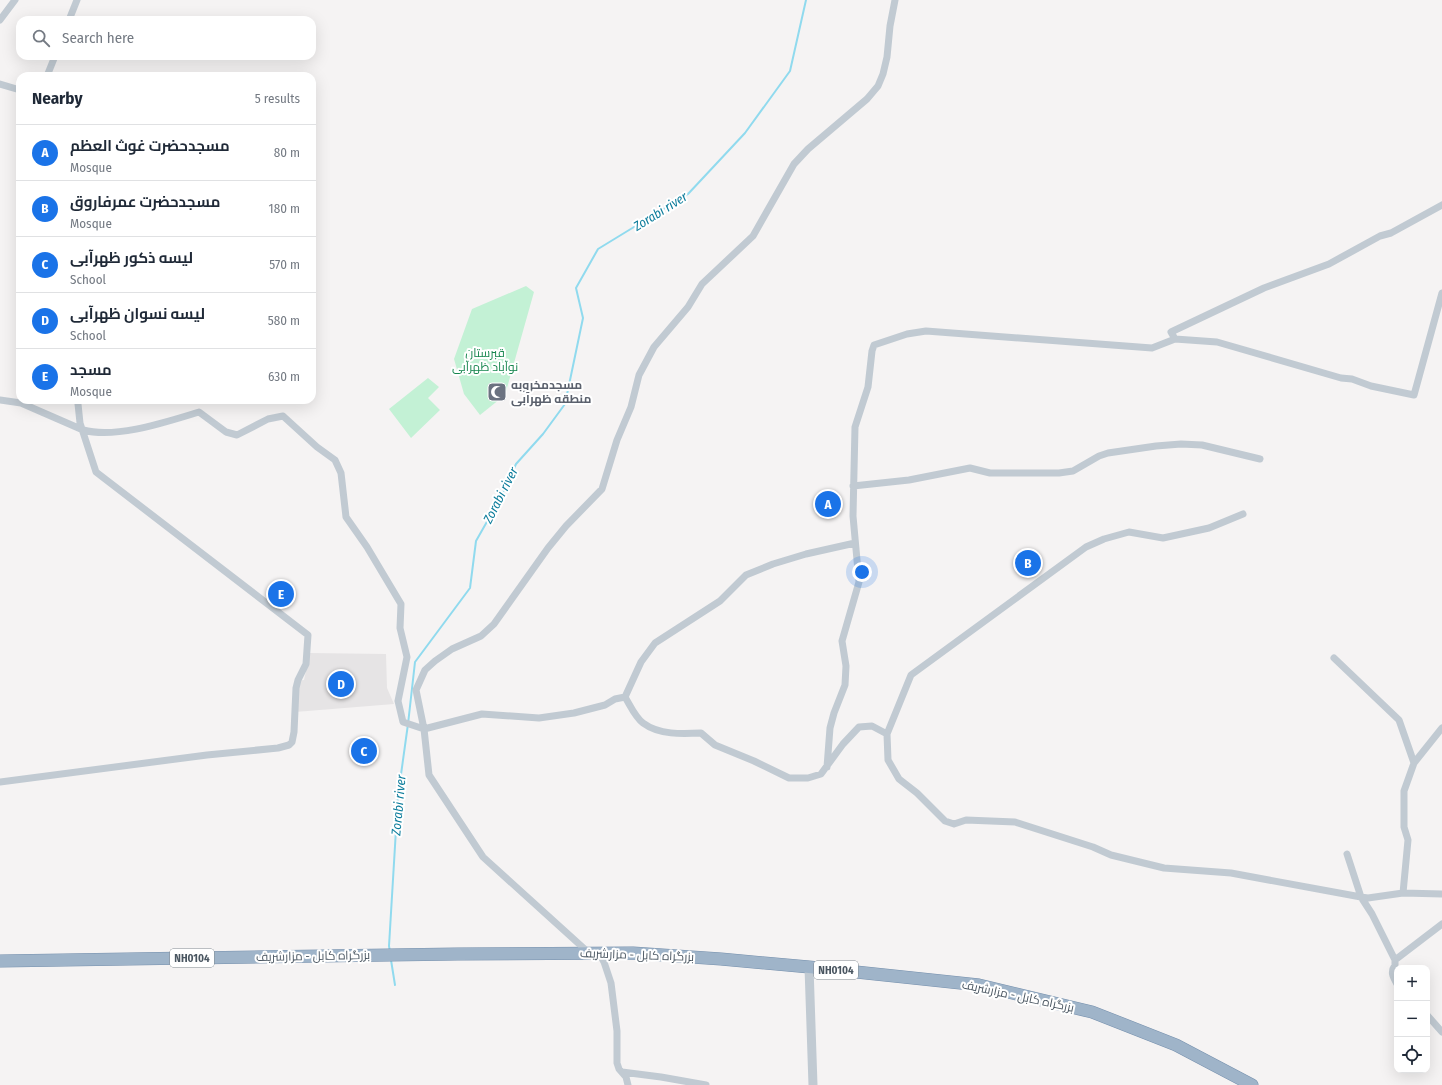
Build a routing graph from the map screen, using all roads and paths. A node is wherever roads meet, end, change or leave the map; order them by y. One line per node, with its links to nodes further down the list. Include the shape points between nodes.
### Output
1 (15, 0): 5 (street)
2 (77, 0): 4 (street)
3 (895, 0): 25 (street, via 887,57 878,86 794,164 753,236 702,284 688,307 654,347 639,375 631,407 617,440 602,489 548,548 494,624 481,636 452,649 425,670 416,690)
4 (71, 16)
5 (0, 20)
6 (53, 60): 7 (street)
7 (49, 72)
8 (0, 84): 9 (street)
9 (16, 89)
10 (1442, 205): 12 (street, via 1329,264 1264,288 1171,332)
11 (1442, 293): 12 (street, via 1414,395 1341,378 1216,342)
12 (1174, 339): 19 (street, via 1152,348 926,331 907,334 874,345 868,387 856,426)
13 (0, 400): 14 (street)
14 (16, 402)
15 (23, 404): 17 (street)
16 (78, 404): 17 (street)
17 (83, 430): 25 (street, via 104,433 137,429 199,412 226,432 237,435 268,419 283,416 335,460 341,473 346,517 401,604 400,628 407,657 398,701 403,722); 29 (street, via 96,472 308,635 306,664 296,688 292,742 278,748)
18 (1260, 459): 19 (street, via 1202,445 1181,444 1108,453 1073,470 1059,473 990,473 970,468 909,480)
19 (853, 486): 21 (street)
20 (1243, 514): 26 (street, via 1209,528 1163,538 1129,532 1086,547 911,675)
21 (854, 543): 23 (street, via 806,554 746,575 720,601 655,643 641,662); 28 (street, via 859,582 842,641 845,651 845,685 830,728)
22 (1334, 658): 27 (street, via 1399,720)
23 (625, 697): 25 (street, via 574,713 539,718 482,714); 28 (street, via 642,722 658,731 701,733 715,745 789,778 808,778 821,774)
24 (1442, 728): 27 (street)
25 (424, 729): 35 (street, via 429,774 483,857)
26 (887, 734): 28 (street, via 872,726 859,726); 33 (street, via 888,760 899,779 917,792 945,821 954,824 966,820 1015,822 1111,855 1164,868 1231,873)
27 (1414, 762): 31 (street, via 1404,791 1404,827 1408,840)
28 (827, 767)
29 (0, 782)
30 (1347, 854): 33 (street)
31 (1403, 893): 32 (street); 33 (street)
32 (1442, 894)
33 (1361, 897): 36 (street)
34 (1442, 924): 36 (street)
35 (594, 954): 37 (highway, بزرگراه کابل - مزارشریف / NH0104); 40 (highway, بزرگراه کابل - مزارشریف / NH0104, via 633,953 721,958); 44 (street, via 604,962 611,983 617,1031 617,1063)
36 (1395, 960): 38 (street)
37 (0, 962)
38 (1395, 965)
39 (1394, 966): 41 (street)
40 (809, 967): 47 (street); 48 (highway, بزرگراه کابل - مزارشریف / NH0104, via 979,985 1092,1012 1176,1045)
41 (1394, 977)
42 (1430, 1018): 43 (street)
43 (1442, 1032)
44 (622, 1072): 45 (street); 46 (street)
45 (628, 1085)
46 (706, 1085)
47 (814, 1085)
48 (1252, 1085)

